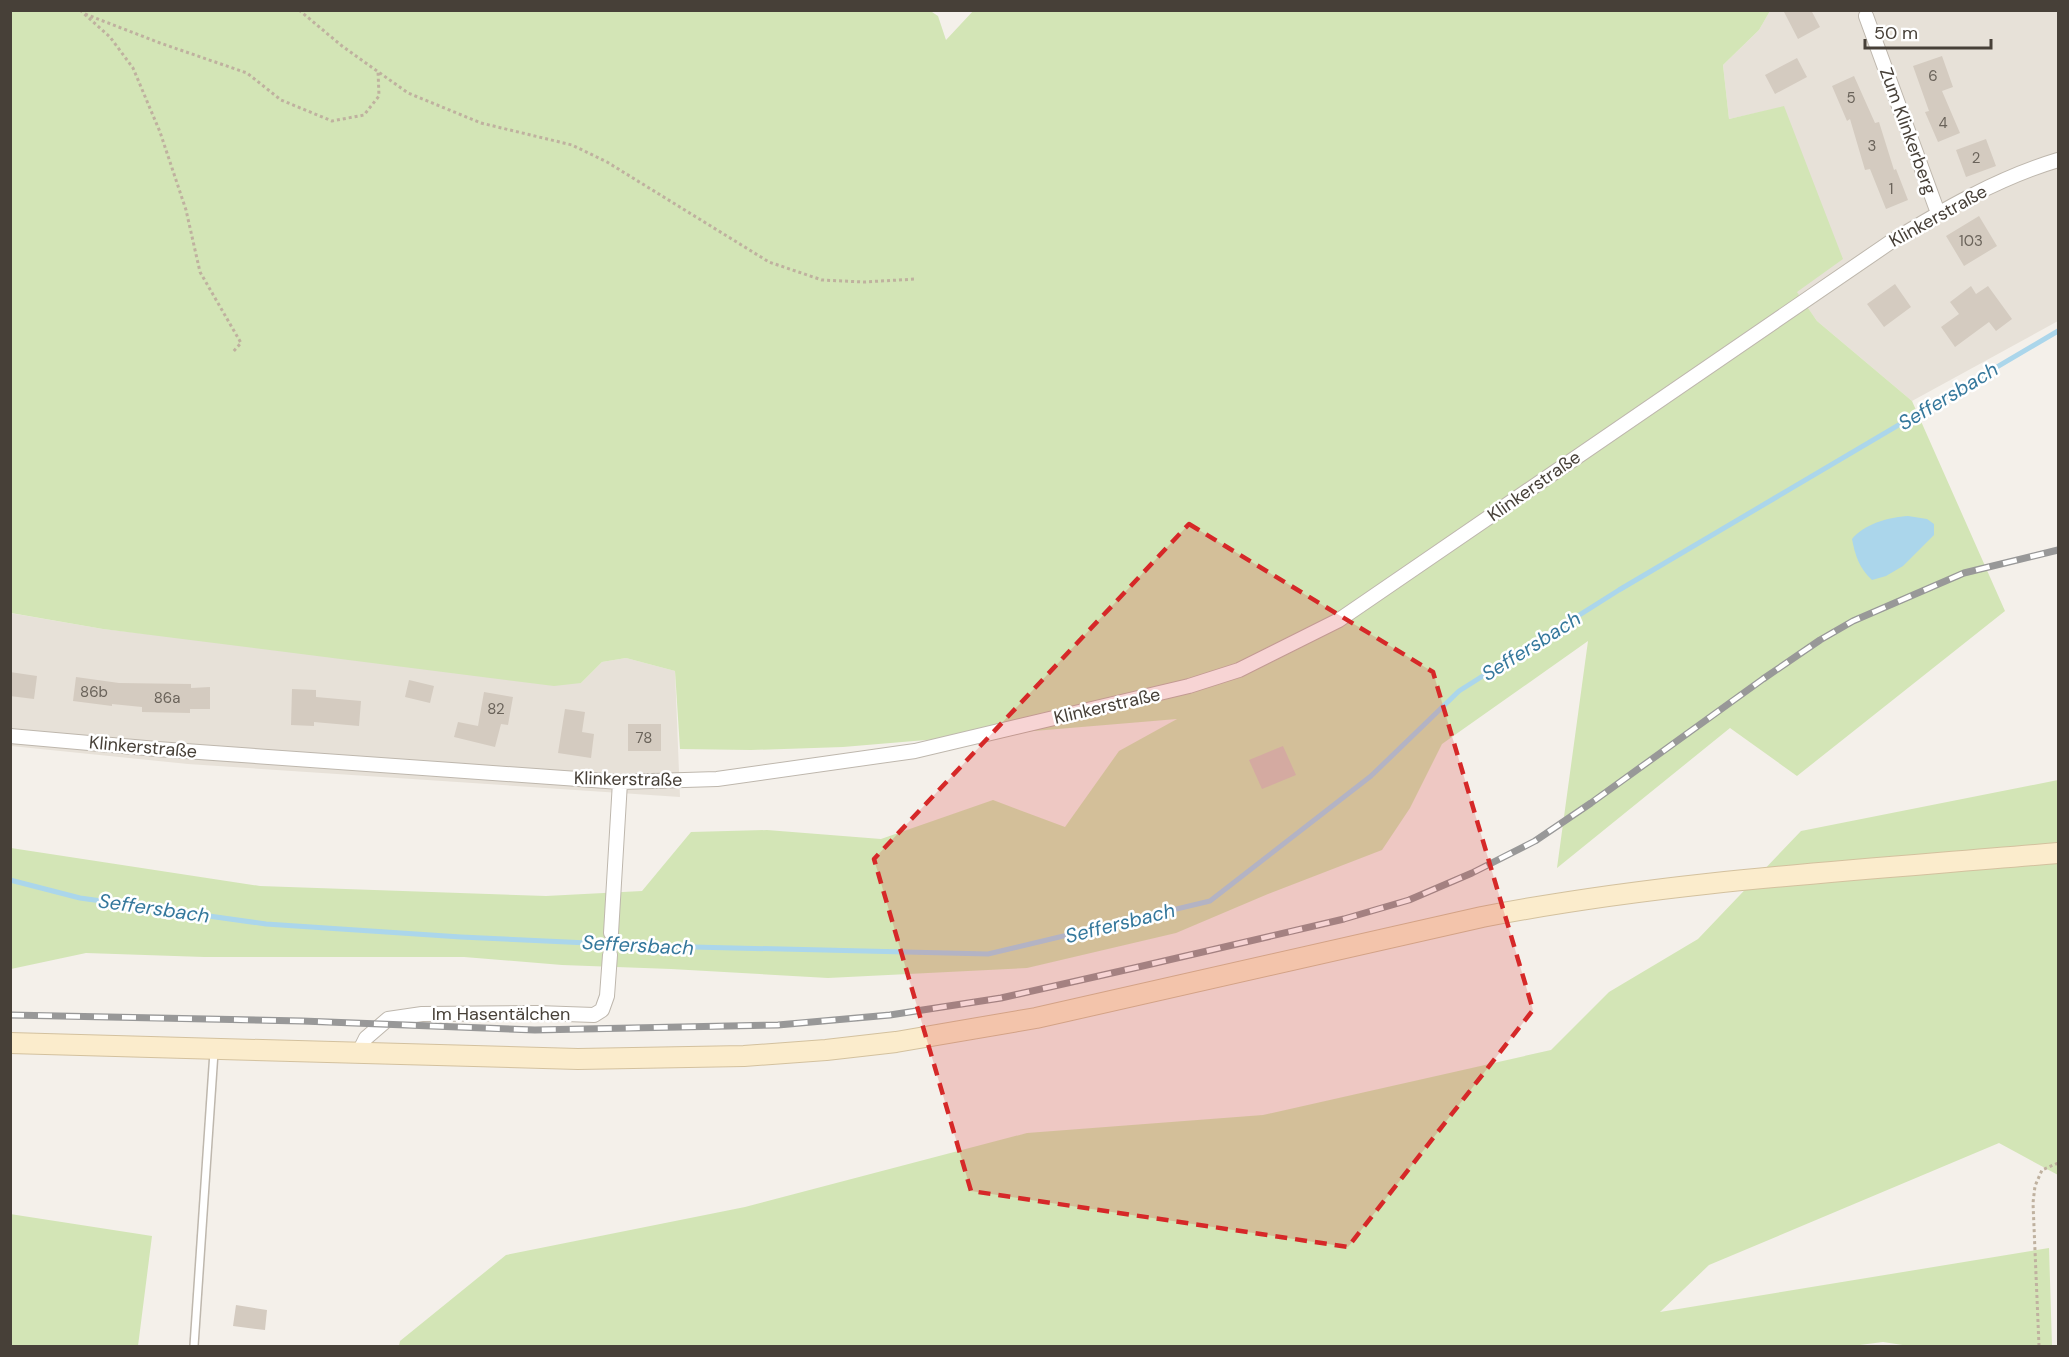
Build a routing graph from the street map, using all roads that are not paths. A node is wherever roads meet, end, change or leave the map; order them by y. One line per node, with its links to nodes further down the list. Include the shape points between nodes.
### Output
1 (1866, 16): 3 (street, Zum Klinkerberg)
2 (2058, 160): 3 (street, Klinkerstraße, via 2026,170)
3 (1938, 213): 5 (street, Klinkerstraße, via 1766,326 1339,620 1239,670 1189,686 915,751 717,779)
4 (10, 736): 5 (street, Klinkerstraße)
5 (620, 782): 7 (street)
6 (2058, 853): 11 (main road, via 1706,884 1541,905 1036,1018 897,1042 672,1059)
7 (611, 933)
8 (610, 956): 11 (street, Im Hasentälchen, via 607,996 602,1010 594,1015 422,1014 388,1019 366,1038)
9 (10, 1043): 10 (main road)
10 (214, 1049): 11 (main road); 12 (lane)
11 (359, 1052)
12 (194, 1347)

